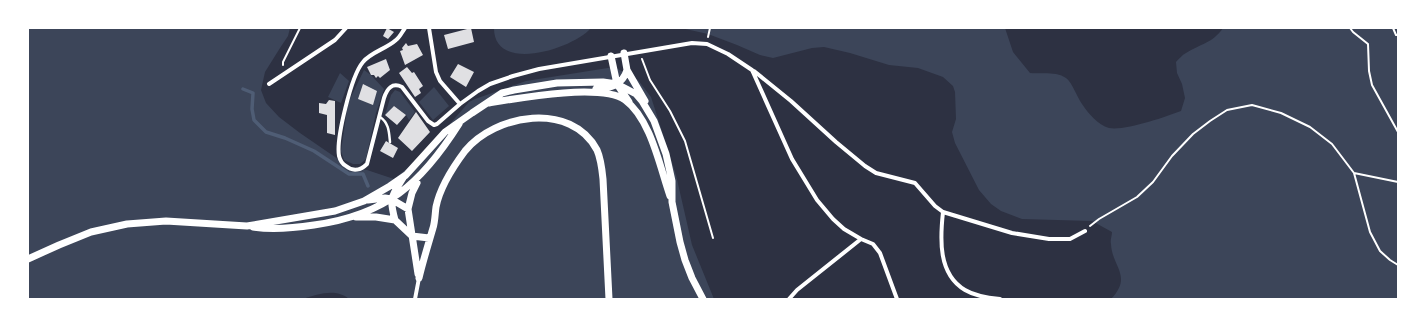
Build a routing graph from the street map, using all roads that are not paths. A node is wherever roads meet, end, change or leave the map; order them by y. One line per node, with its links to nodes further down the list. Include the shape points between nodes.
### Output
1 (346, 28): 8 (street, via 334,40)
2 (405, 28): 15 (street, via 396,40 362,63 355,78 344,114 339,145 339,158 346,167 356,170 367,164)
3 (429, 28): 11 (street, via 436,72 440,81)
4 (624, 54): 5 (street); 6 (main road); 7 (street, via 692,42 707,44)
5 (611, 56): 9 (main road); 11 (street, via 513,76 488,85)
6 (627, 70): 9 (main road); 14 (main road)
7 (752, 70): 24 (street, via 865,166 876,173 915,183); 31 (street, via 792,159 817,200 833,220)
8 (269, 84)
9 (617, 84): 10 (main road, via 609,88); 12 (main road, via 585,82 534,86 502,94); 13 (main road); 14 (main road, via 636,94)
10 (577, 93): 12 (main road, via 533,96); 13 (main road, via 604,93 616,96 626,100)
11 (460, 104): 15 (street, via 437,124 431,124 402,87 394,85 387,90)
12 (485, 104): 16 (main road)
13 (633, 108): 22 (main road, via 655,147)
14 (649, 111): 22 (main road, via 666,154 672,181)
15 (379, 117): 17 (lane, via 389,128)
16 (460, 122): 18 (main road, via 445,132); 19 (main road, via 440,153)
17 (390, 142)
18 (406, 175): 20 (main road); 21 (main road)
19 (420, 176): 20 (main road); 23 (main road)
20 (391, 199): 21 (main road); 23 (main road); 25 (main road); 26 (main road)
21 (364, 201): 27 (main road, via 323,213)
22 (672, 202): 36 (main road, via 685,260)
23 (408, 210): 29 (main road)
24 (943, 212): 28 (street, via 1012,233 1049,239 1070,239); 39 (street, via 942,254 949,274 966,291)
25 (352, 217): 26 (main road); 27 (main road, via 326,224 270,230)
26 (395, 220): 29 (main road)
27 (247, 226): 32 (main road, via 166,221 127,224 91,232)
28 (1085, 231)
29 (412, 236): 30 (main road); 33 (main road)
30 (429, 238): 33 (main road); 35 (main road, via 443,187 460,159 475,141 502,125 530,118 555,118 575,127 590,140 601,162)
31 (860, 239): 37 (street); 38 (street, via 873,244 880,253)
32 (28, 259)
33 (419, 278): 34 (street)
34 (415, 299)
35 (609, 299)
36 (703, 299)
37 (789, 299)
38 (897, 299)
39 (1000, 299)

